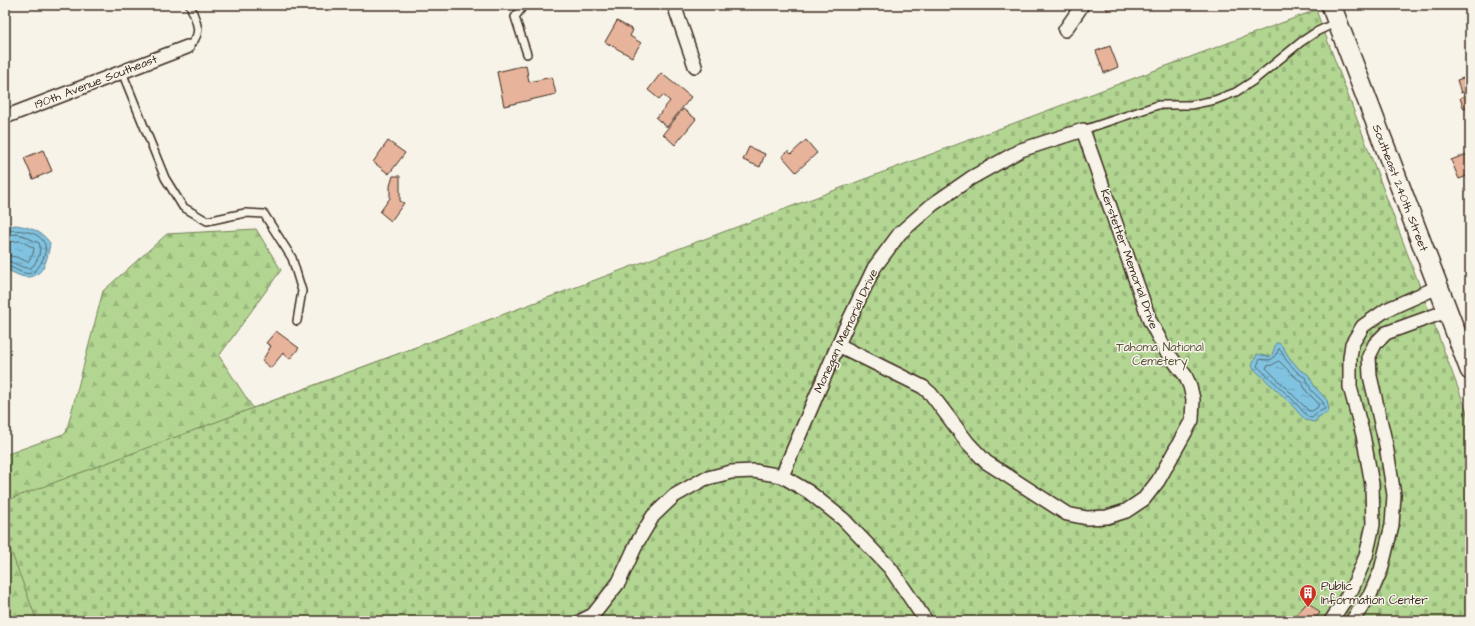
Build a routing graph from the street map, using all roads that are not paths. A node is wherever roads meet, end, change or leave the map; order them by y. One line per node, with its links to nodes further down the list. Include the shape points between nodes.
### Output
1 (190, 5): 7 (lane, via 198,33 194,42)
2 (524, 5): 8 (lane, via 515,17)
3 (674, 5): 9 (street)
4 (1082, 5): 6 (street)
5 (1334, 14): 12 (lane, via 1316,32 1236,92 1190,105 1158,105); 13 (main road, Southeast 240th Street)
6 (1065, 30)
7 (187, 47): 10 (street, 190th Avenue Southeast)
8 (527, 54)
9 (695, 66)
10 (122, 72): 11 (street, 190th Avenue Southeast); 16 (lane, via 165,178 183,206 207,222 245,213 264,214 292,258 302,291)
11 (5, 117)
12 (1083, 130): 18 (street, Monegan Memorial Drive, via 1021,150 971,178 932,205 900,233 874,268); 18 (street, Kerstetter Memorial Drive, via 1150,322 1166,351 1185,375 1193,399 1192,420 1158,481 1144,499 1126,511 1107,517 1087,518 1068,514 986,462 923,387)
13 (1438, 287): 14 (street); 15 (main road, Southeast 240th Street)
14 (1399, 304): 17 (street); 21 (street, via 1363,326 1352,344 1350,387)
15 (1447, 310): 17 (street); 19 (main road, Southeast 240th Street)
16 (297, 321)
17 (1406, 325): 20 (street, via 1386,333 1368,356)
18 (838, 345): 22 (street, Monegan Memorial Drive)
19 (1470, 370)
20 (1382, 429): 21 (street); 26 (street, via 1394,495 1392,529 1370,596)
21 (1363, 435): 25 (street, via 1372,484 1373,525 1366,556 1352,589)
22 (782, 476): 23 (street, via 754,471 731,472 704,479 674,496 653,516 619,582 593,615); 24 (street, via 809,492 843,519 890,568)
23 (581, 621)
24 (926, 621)
25 (1331, 621)
26 (1352, 621)

